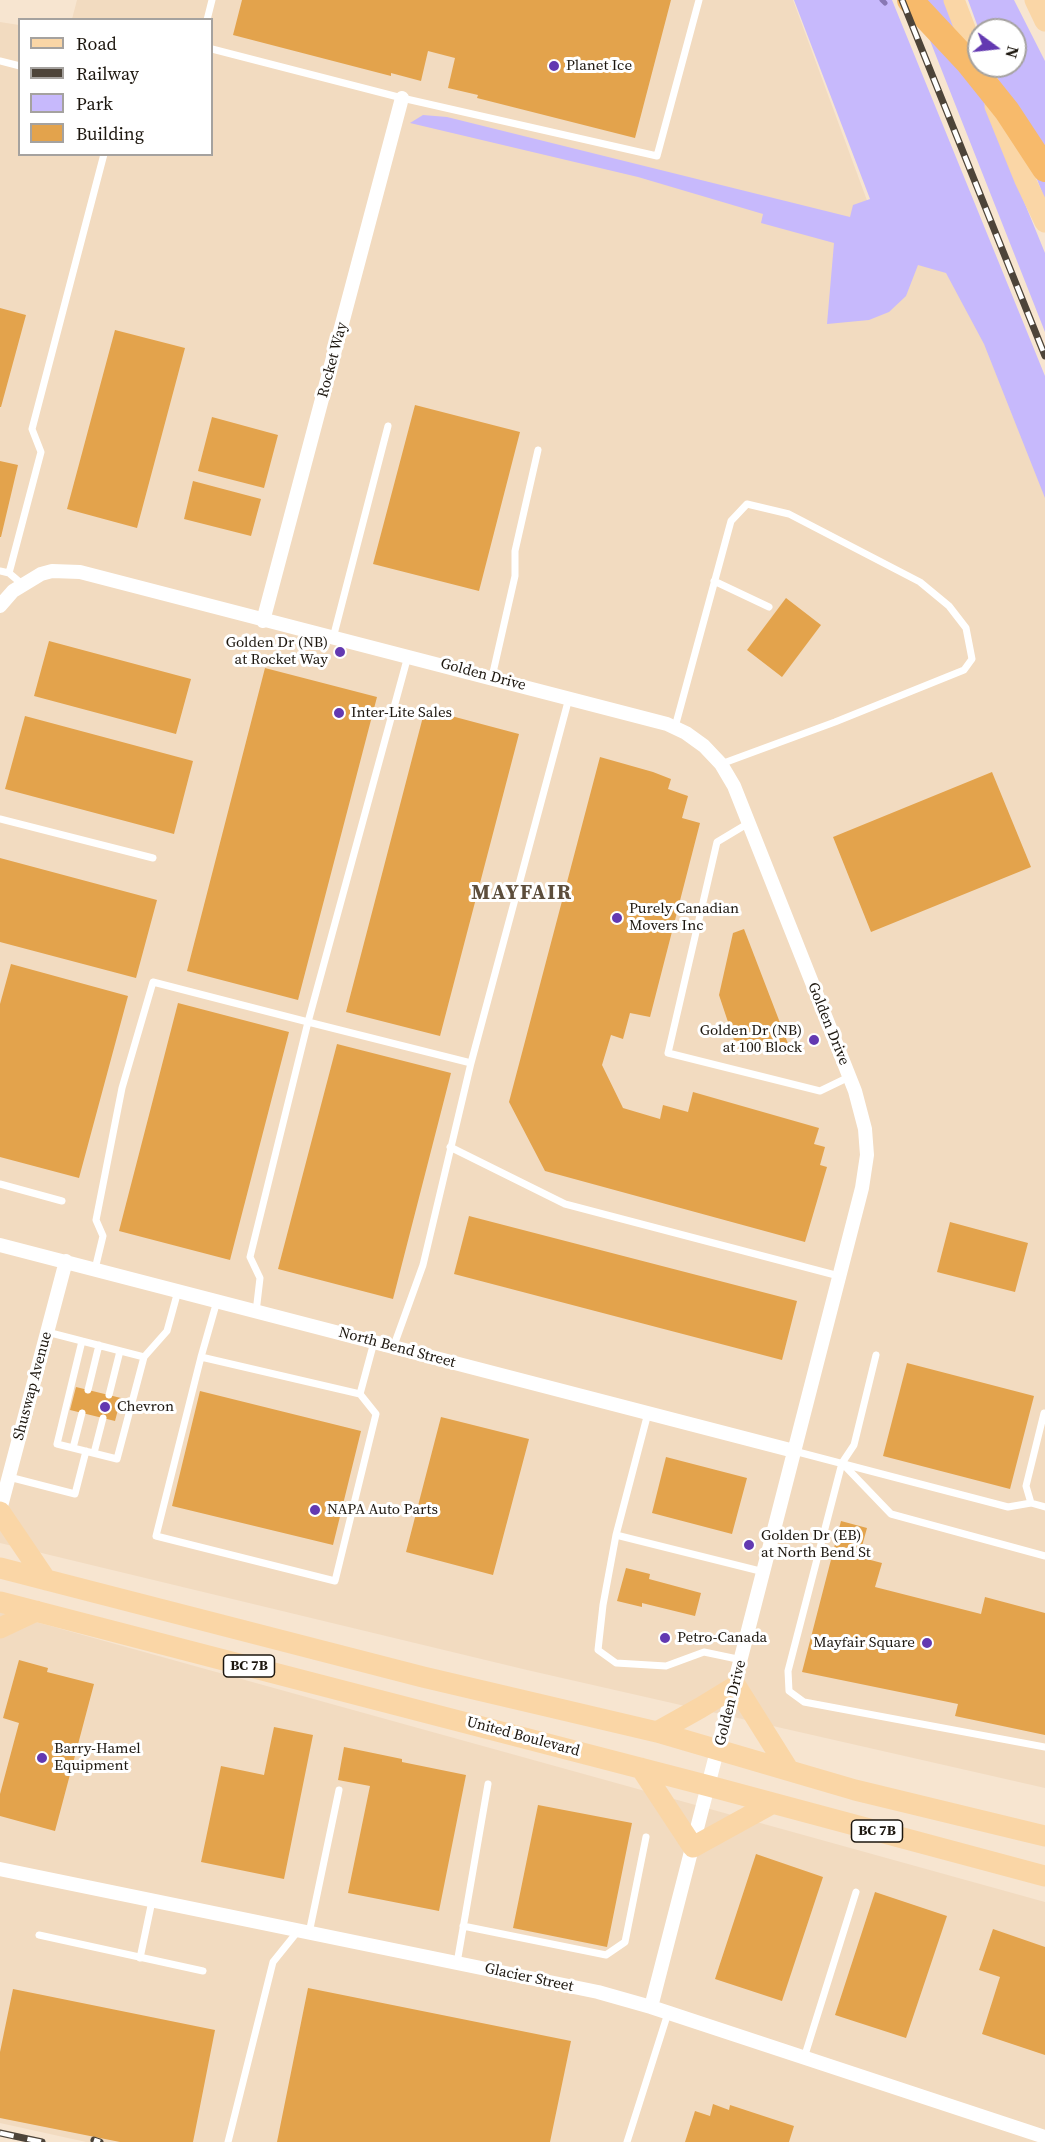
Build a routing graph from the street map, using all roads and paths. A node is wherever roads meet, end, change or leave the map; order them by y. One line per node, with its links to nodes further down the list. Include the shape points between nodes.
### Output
1 (212, 0): 6 (lane)
2 (699, 0): 13 (lane, via 657,156)
3 (910, 0): 15 (highway, via 1007,111)
4 (954, 0): 8 (main road)
5 (1035, 0): 7 (main road)
6 (208, 18)
7 (1045, 21)
8 (967, 34)
9 (213, 49): 13 (lane)
10 (0, 61): 11 (lane)
11 (18, 66)
12 (984, 78): 16 (main road)
13 (402, 98): 25 (street, Rocket Way)
14 (103, 156): 20 (lane, via 32,429 41,452)
15 (1045, 169)
16 (1045, 222)
17 (388, 426): 26 (lane)
18 (538, 450): 28 (lane)
19 (0, 571): 20 (lane)
20 (9, 573): 22 (lane)
21 (714, 581): 24 (lane); 30 (lane); 31 (lane, via 731,521 747,504 789,514 920,582 949,606 966,628 972,659 964,670 947,678)
22 (22, 584): 23 (street); 25 (street, Golden Drive, via 52,571 80,572)
23 (0, 606)
24 (769, 607)
25 (263, 621): 26 (street, Golden Drive)
26 (333, 638): 27 (street, Golden Drive)
27 (408, 656): 28 (street, Golden Drive); 35 (lane)
28 (492, 677): 29 (street, Golden Drive)
29 (569, 698): 30 (street, Golden Drive); 36 (lane)
30 (675, 727): 31 (street, Golden Drive, via 704,746)
31 (721, 764): 33 (street, Golden Drive, via 734,786)
32 (0, 819): 34 (lane)
33 (747, 824): 37 (street, Golden Drive); 37 (lane, via 717,842 668,1053 820,1091)
34 (153, 858)
35 (308, 1023): 36 (lane); 43 (lane, via 153,982 122,1088 96,1220 103,1236); 47 (lane, via 250,1257 260,1278)
36 (471, 1063): 38 (lane)
37 (849, 1077): 44 (street, Golden Drive, via 864,1123 867,1155)
38 (450, 1147): 44 (lane, via 565,1204); 52 (lane, via 423,1265)
39 (0, 1184): 40 (lane)
40 (62, 1201)
41 (0, 1245): 42 (street, North Bend Street)
42 (66, 1261): 43 (street, North Bend Street); 48 (street, Shuswap Avenue)
43 (95, 1269): 45 (street, North Bend Street)
44 (839, 1276): 66 (street, Golden Drive)
45 (178, 1291): 46 (street, North Bend Street); 55 (lane, via 167,1331)
46 (217, 1301): 47 (street, North Bend Street); 56 (lane)
47 (256, 1312): 50 (street, North Bend Street)
48 (47, 1332): 49 (lane); 69 (street, Shuswap Avenue)
49 (82, 1341): 51 (lane); 64 (lane, via 57,1444)
50 (374, 1342): 52 (street, North Bend Street); 58 (lane)
51 (99, 1345): 53 (lane); 57 (lane)
52 (393, 1348): 61 (street, North Bend Street)
53 (120, 1351): 55 (lane); 59 (lane)
54 (876, 1355): 68 (lane, via 854,1445)
55 (144, 1357): 67 (lane, via 117,1459)
56 (201, 1357): 58 (lane); 58 (lane, via 156,1536 335,1581 376,1414)
57 (88, 1390)
58 (360, 1394)
59 (109, 1395)
60 (82, 1413): 64 (lane)
61 (648, 1413): 66 (street, North Bend Street); 73 (lane)
62 (1044, 1413): 70 (lane, via 1026,1486)
63 (103, 1418): 67 (lane)
64 (73, 1448): 65 (lane)
65 (86, 1451): 67 (lane); 69 (lane, via 75,1494)
66 (794, 1451): 68 (lane); 76 (street, Golden Drive)
67 (94, 1454)
68 (842, 1463): 70 (lane, via 1008,1506); 74 (lane, via 891,1514); 84 (lane, via 788,1671 789,1691 804,1702)
69 (9, 1477): 72 (street, Shuswap Avenue)
70 (1031, 1503): 71 (lane)
71 (1045, 1507)
72 (0, 1511): 77 (main road)
73 (616, 1535): 76 (lane); 81 (lane, via 598,1650 616,1663 666,1666 704,1652)
74 (1045, 1556)
75 (0, 1568): 77 (main road, BC 7B)
76 (764, 1572): 81 (street, Golden Drive)
77 (46, 1580): 83 (main road, BC 7B, via 423,1677)
78 (0, 1602): 79 (main road, United Boulevard / BC 7B)
79 (36, 1611): 80 (main road); 86 (main road, United Boulevard / BC 7B)
80 (0, 1628)
81 (742, 1660): 82 (street, Golden Drive)
82 (736, 1686): 83 (main road); 85 (street, Golden Drive); 87 (main road)
83 (657, 1732): 85 (main road, BC 7B)
84 (1045, 1748)
85 (719, 1749): 87 (main road, BC 7B); 89 (street, Golden Drive)
86 (641, 1768): 89 (main road, United Boulevard / BC 7B); 94 (main road)
87 (788, 1769): 92 (main road, BC 7B, via 855,1790)
88 (488, 1784): 99 (lane)
89 (709, 1786): 91 (main road, United Boulevard / BC 7B); 94 (street, Golden Drive)
90 (339, 1791): 100 (lane)
91 (773, 1803): 94 (main road); 96 (main road, United Boulevard / BC 7B)
92 (1045, 1836)
93 (646, 1838): 99 (lane, via 625,1942 606,1955)
94 (693, 1847): 105 (street, Golden Drive)
95 (0, 1869): 98 (street, Glacier Street)
96 (1045, 1876)
97 (856, 1892): 107 (lane)
98 (152, 1900): 100 (street, Glacier Street); 102 (lane)
99 (463, 1926): 103 (lane)
100 (304, 1932): 103 (street, Glacier Street); 109 (lane, via 273,1962)
101 (39, 1935): 102 (lane)
102 (140, 1958): 104 (lane)
103 (457, 1963): 105 (street, Glacier Street)
104 (202, 1971)
105 (651, 2007): 106 (street, Glacier Street)
106 (668, 2013): 107 (street, Glacier Street); 110 (lane)
107 (804, 2058): 108 (street, Glacier Street)
108 (1045, 2137)
109 (228, 2142)
110 (627, 2142)

